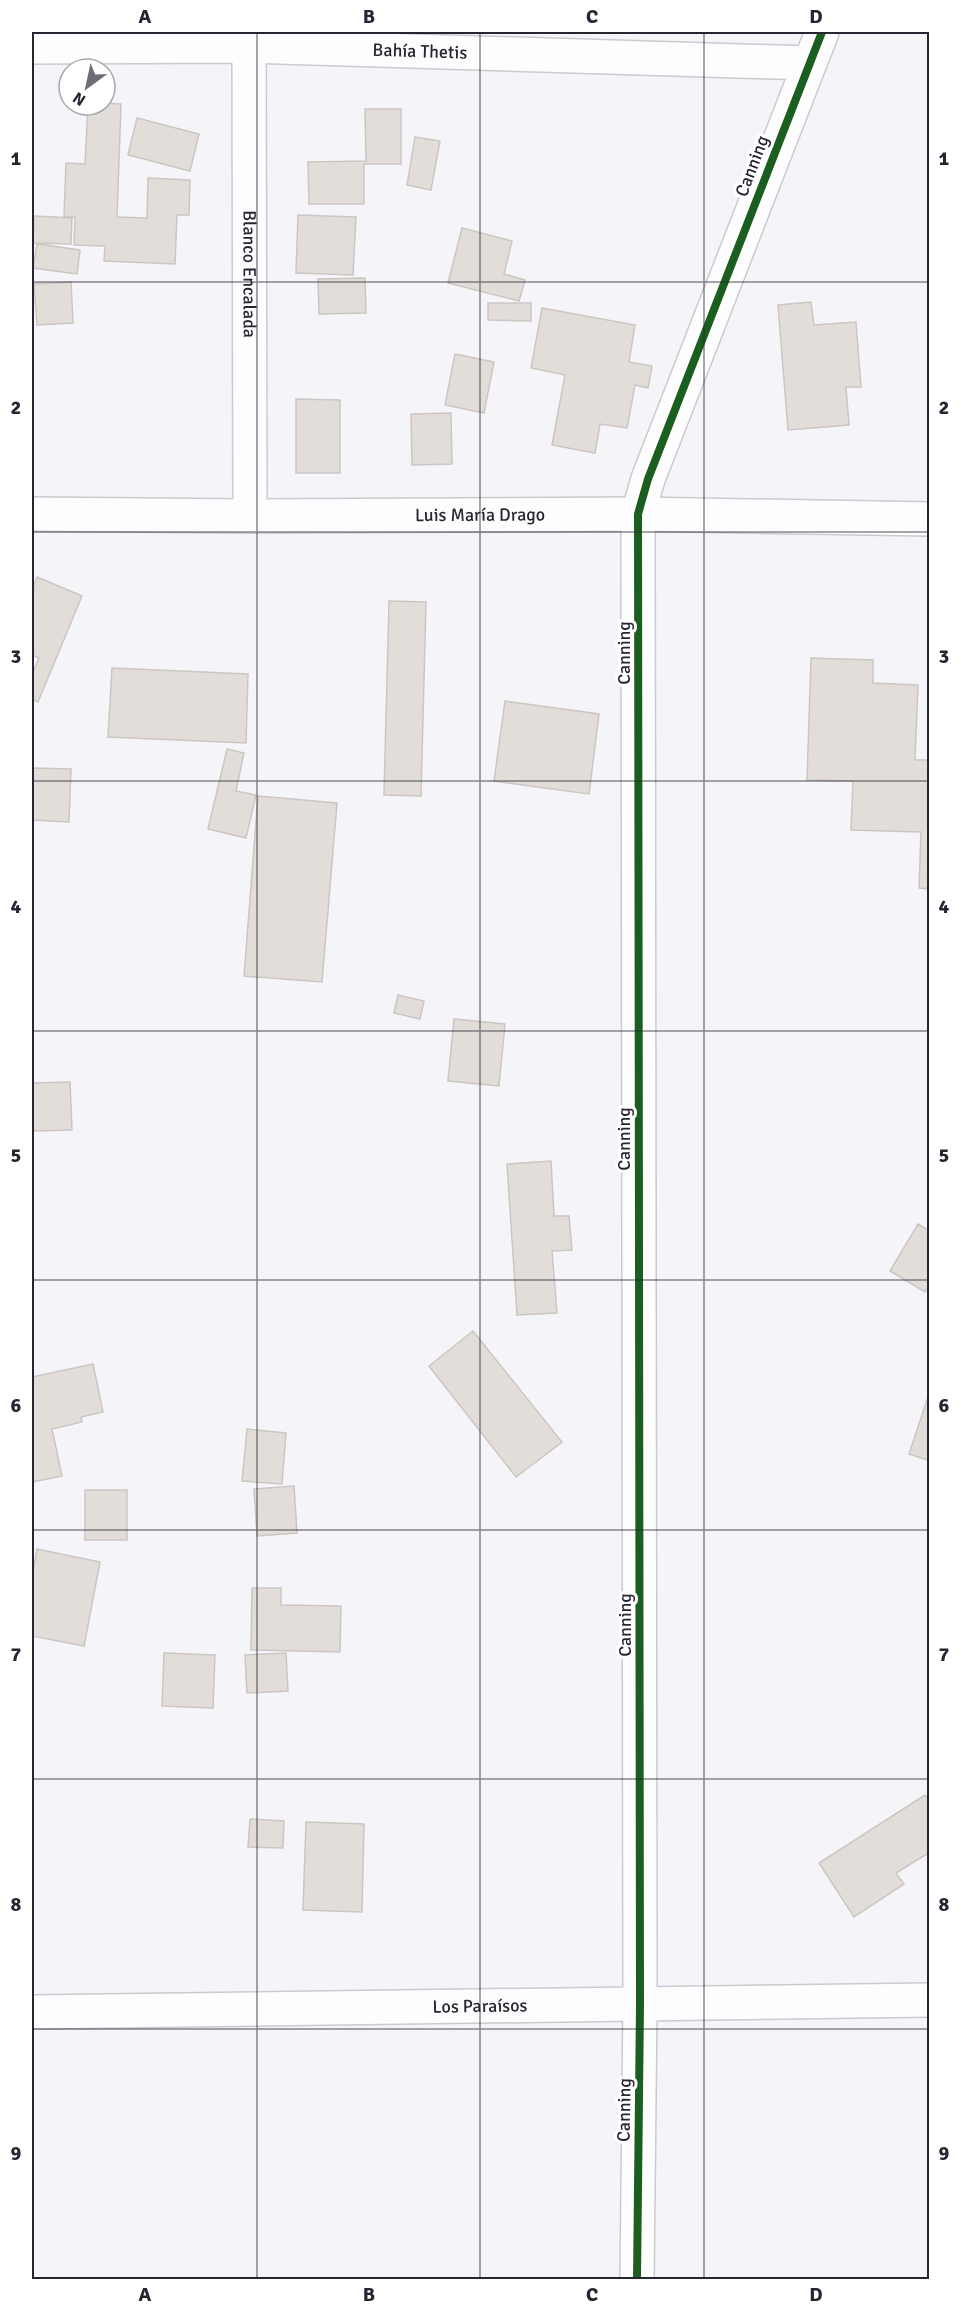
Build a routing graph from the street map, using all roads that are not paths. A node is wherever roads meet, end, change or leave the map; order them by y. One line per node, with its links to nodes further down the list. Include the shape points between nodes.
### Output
1 (822, 32): 4 (street, Canning)
2 (249, 39): 3 (street, Bahía Thetis); 4 (street, Bahía Thetis); 7 (street, Blanco Encalada)
3 (32, 47)
4 (808, 63): 6 (street, Canning)
5 (32, 514): 7 (street, Luis María Drago)
6 (638, 514): 7 (street, Luis María Drago); 8 (street, Luis María Drago); 10 (street, Canning)
7 (250, 516)
8 (930, 519)
9 (930, 2000): 10 (street, Los Paraísos)
10 (640, 2005): 11 (street, Los Paraísos); 12 (street, Canning)
11 (32, 2012)
12 (637, 2280)

